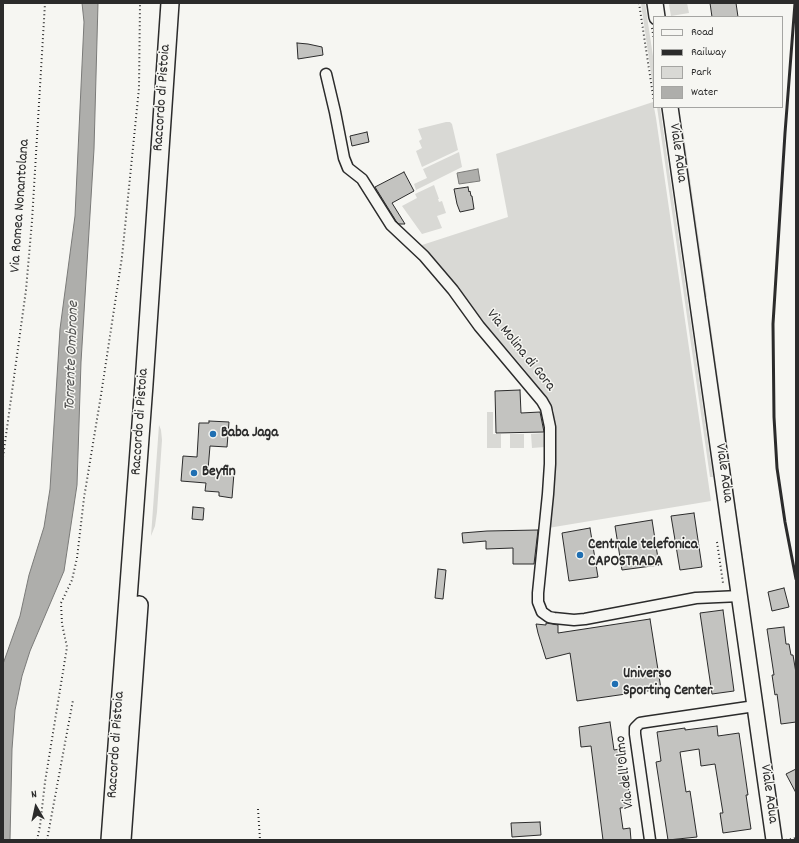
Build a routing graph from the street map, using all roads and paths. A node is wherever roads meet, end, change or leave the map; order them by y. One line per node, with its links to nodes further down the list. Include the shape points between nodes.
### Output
1 (45, 3): 11 (path, Via Romea Nonantolana, via 32,229)
2 (140, 3): 17 (path, via 139,88 122,257 76,558 72,580 61,603 66,653)
3 (170, 3): 19 (highway, Raccordo di Pistoia)
4 (181, 3): 20 (highway, Raccordo di Pistoia)
5 (639, 3): 9 (path)
6 (655, 3): 7 (main road)
7 (657, 16)
8 (326, 74): 12 (street, Via Molina di Gora, via 348,168 362,179 389,223 424,256 453,290 546,408 550,427 550,464 538,593 542,612 554,618 585,619 696,598)
9 (653, 95)
10 (670, 108): 12 (main road, Viale Adua)
11 (3, 457)
12 (740, 596): 14 (main road, Viale Adua)
13 (73, 700): 18 (path)
14 (755, 706): 22 (street, Via dell'Olmo, via 646,722 635,728); 23 (main road, Viale Adua)
15 (258, 809): 21 (path)
16 (796, 838): 24 (path)
17 (37, 840)
18 (47, 840)
19 (110, 840)
20 (122, 840)
21 (260, 840)
22 (650, 840)
23 (774, 840)
24 (785, 840)

